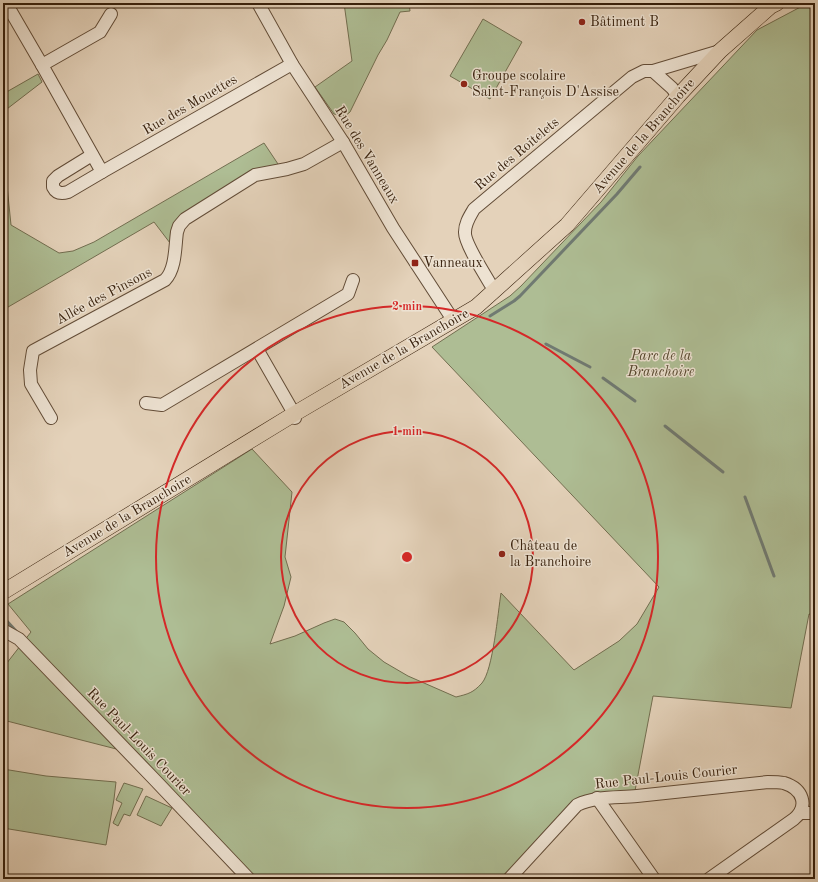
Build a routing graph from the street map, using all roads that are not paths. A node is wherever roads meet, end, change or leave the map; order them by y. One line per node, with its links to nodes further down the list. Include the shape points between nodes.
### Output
1 (6, 3): 7 (street)
2 (258, 3): 6 (street, Rue des Vanneaux)
3 (772, 4): 5 (main road, Avenue de la Branchoire)
4 (111, 14): 7 (street, via 100,32)
5 (720, 50): 8 (street, Rue des Roitelets); 9 (main road, Avenue de la Branchoire)
6 (292, 64): 10 (street, Rue des Vanneaux); 12 (street, Rue des Mouettes)
7 (42, 65): 11 (street)
8 (653, 70): 9 (street); 14 (street, Rue des Roitelets, via 632,77 474,209 467,221 465,233 468,244)
9 (678, 96): 14 (main road, Avenue de la Branchoire, via 567,225)
10 (342, 142): 15 (street, Rue des Vanneaux, via 393,228); 19 (street, Allée des Pinsons, via 304,164 255,175 185,219 177,232 173,268 165,280 33,351 31,384)
11 (92, 155): 12 (street); 12 (street, Rue des Mouettes, via 58,176 53,181 53,187 63,194)
12 (102, 172)
13 (353, 280): 16 (street, via 348,294)
14 (495, 290): 15 (main road, Avenue de la Branchoire, via 476,307)
15 (453, 320): 18 (main road, Avenue de la Branchoire)
16 (257, 349): 17 (street, via 162,405); 18 (street)
17 (146, 403)
18 (295, 416): 20 (main road, Avenue de la Branchoire)
19 (51, 418)
20 (3, 592)
21 (3, 630): 25 (street, Rue Paul-Louis Courier, via 19,639)
22 (597, 798): 23 (street, Rue Paul-Louis Courier, via 768,782 789,785 802,798); 26 (street, Rue Paul-Louis Courier, via 577,805); 27 (street)
23 (801, 807): 24 (street); 28 (street, via 794,819)
24 (815, 813)
25 (249, 879)
26 (509, 879)
27 (654, 879)
28 (709, 879)

